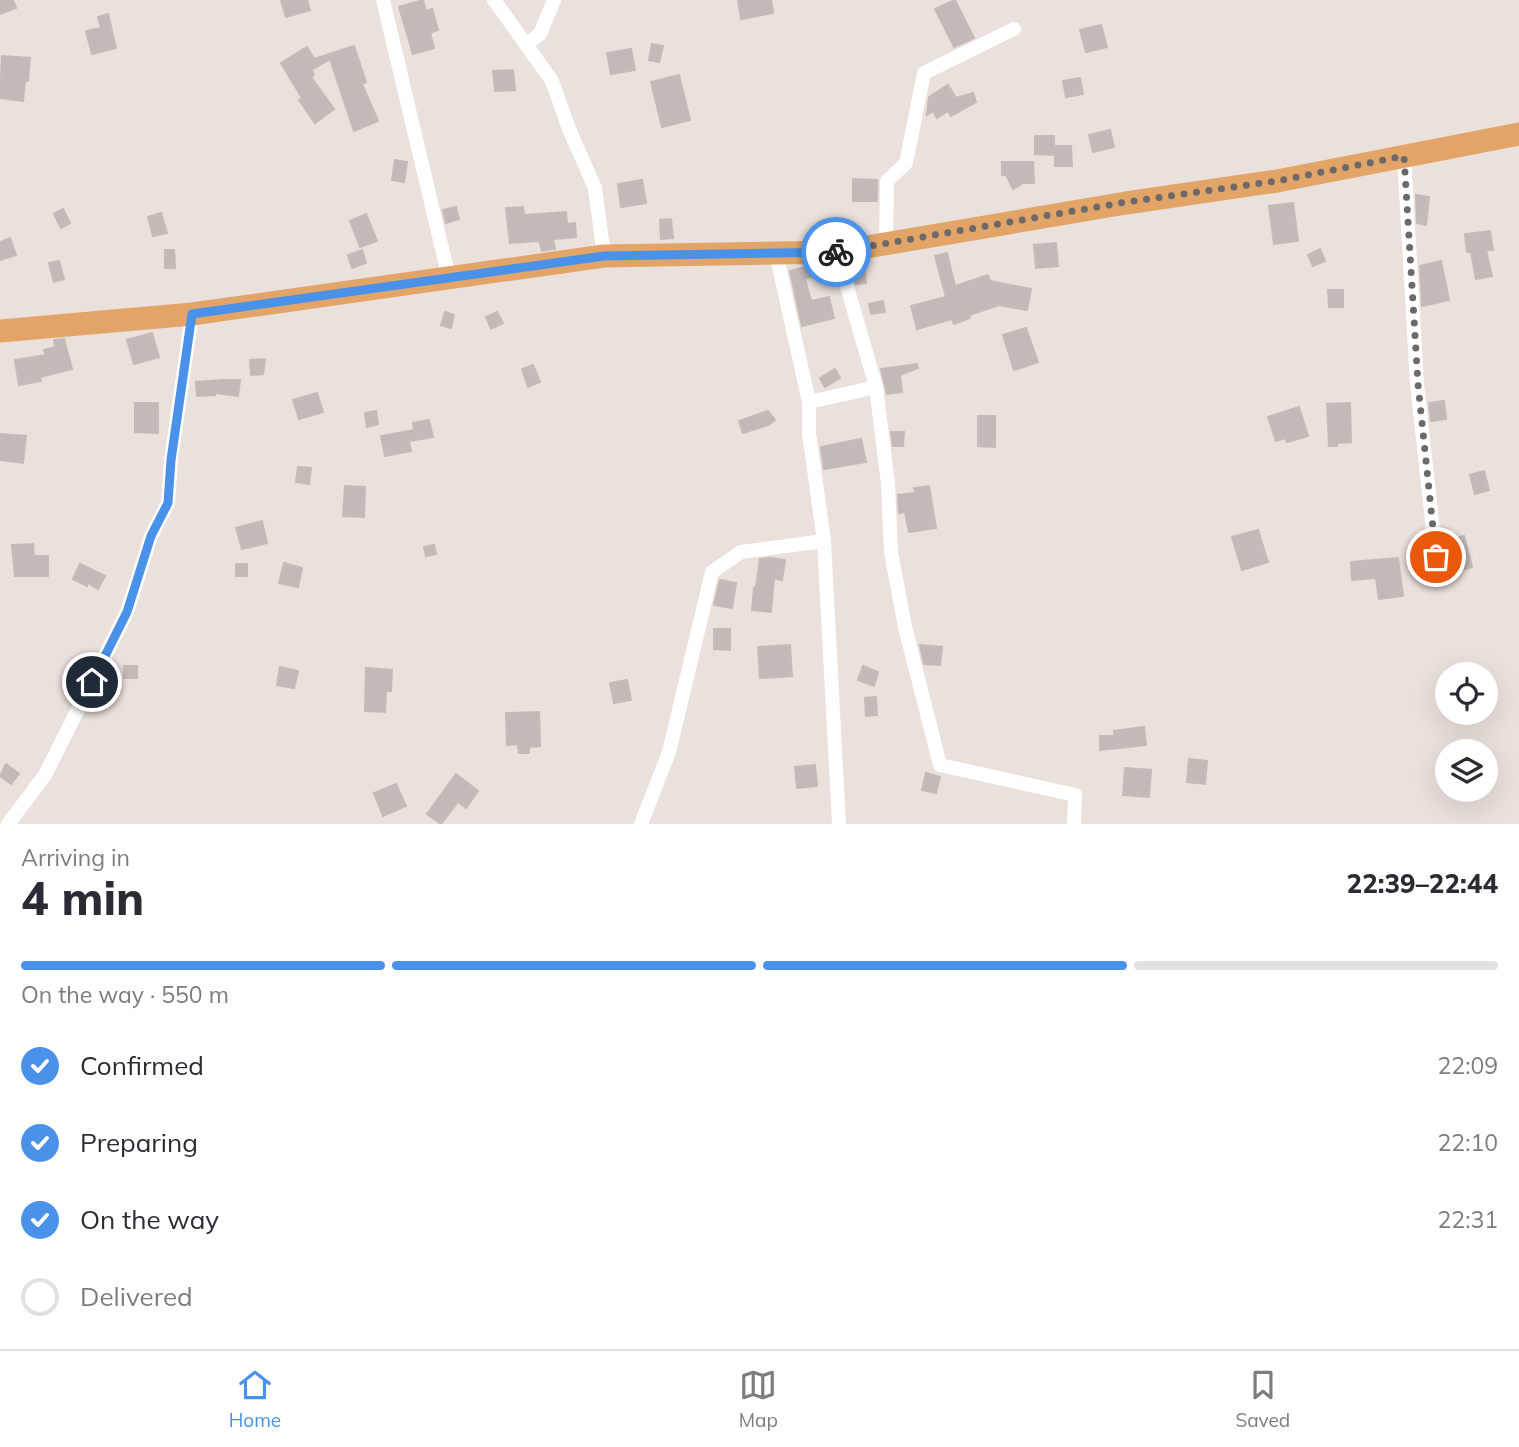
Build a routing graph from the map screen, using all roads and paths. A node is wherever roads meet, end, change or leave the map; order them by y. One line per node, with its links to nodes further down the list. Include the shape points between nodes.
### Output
1 (383, 0): 12 (street)
2 (494, 0): 5 (street)
3 (554, 0): 5 (street, via 540,34)
4 (1014, 29): 8 (street, via 923,73 906,163 887,181)
5 (526, 45): 11 (street, via 552,81 595,188)
6 (1519, 134): 7 (main road)
7 (1404, 156): 8 (main road); 18 (street, via 1418,384)
8 (886, 244): 9 (main road)
9 (837, 252): 10 (main road); 15 (street)
10 (776, 253): 11 (main road); 16 (street)
11 (604, 256): 12 (main road)
12 (449, 278): 13 (main road)
13 (192, 314): 14 (main road); 19 (street, via 168,503 151,536 127,612 44,775)
14 (0, 331)
15 (876, 387): 16 (street); 22 (street, via 891,552 940,765 1075,795)
16 (809, 402): 17 (street)
17 (824, 541): 20 (street, via 741,552 712,572 669,752); 21 (street)
18 (1436, 557)
19 (8, 824)
20 (642, 824)
21 (839, 824)
22 (1074, 824)

